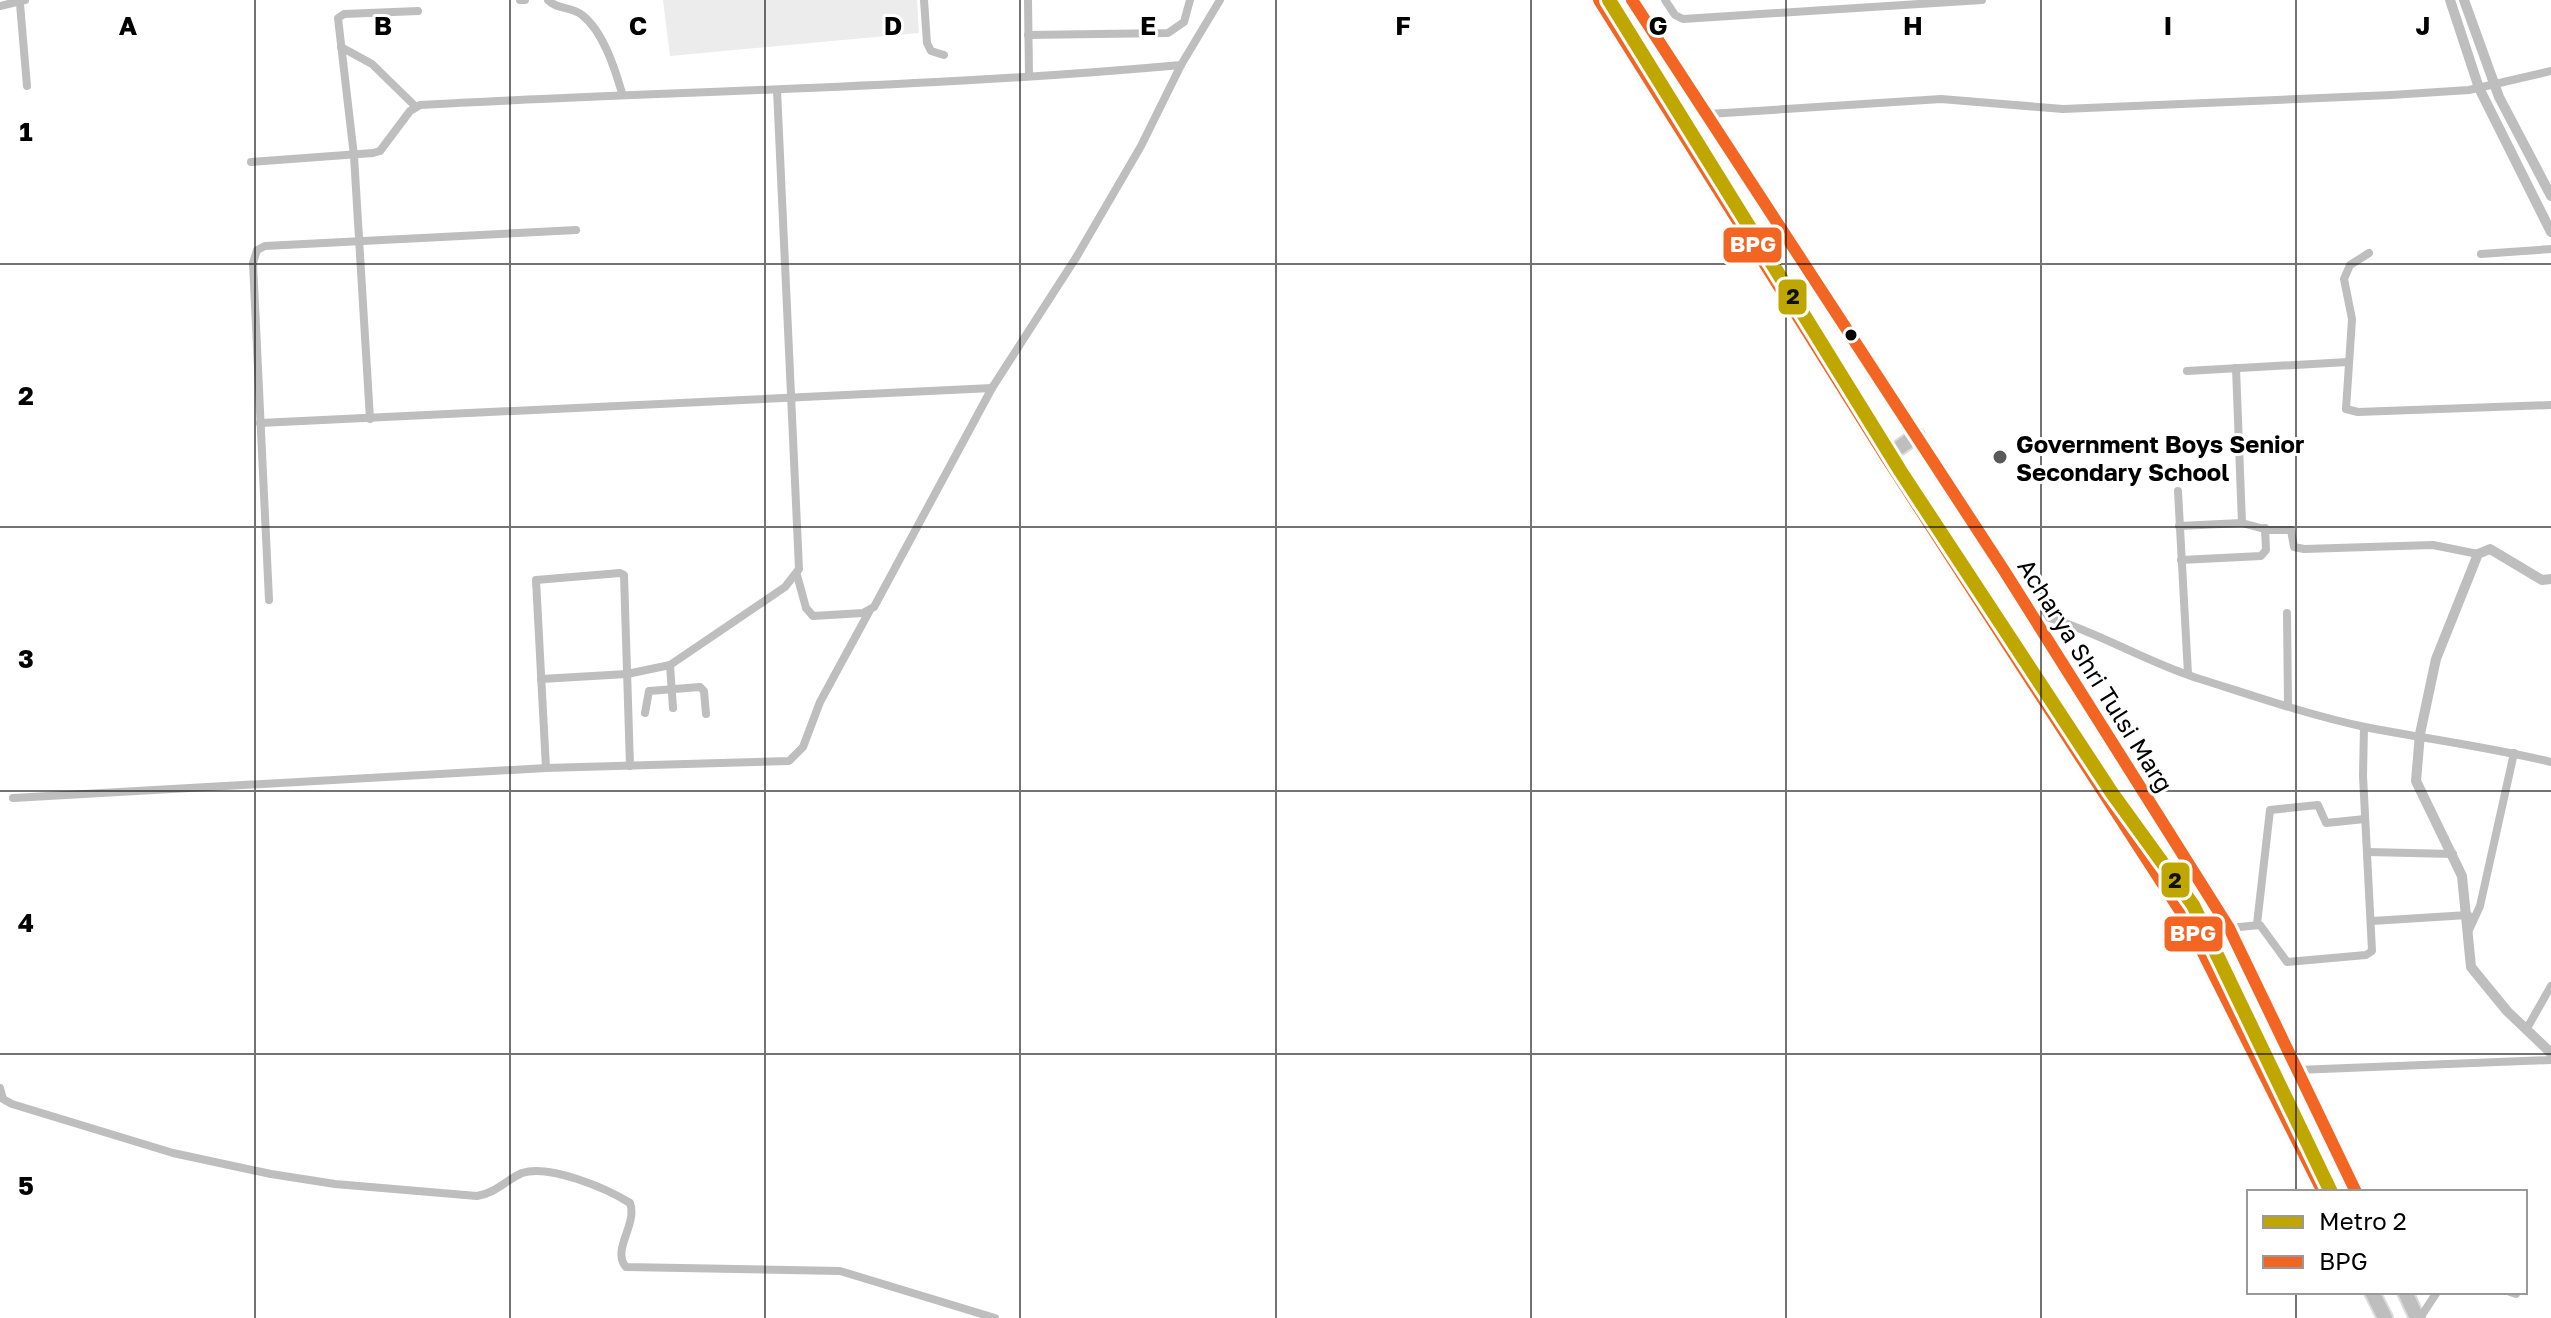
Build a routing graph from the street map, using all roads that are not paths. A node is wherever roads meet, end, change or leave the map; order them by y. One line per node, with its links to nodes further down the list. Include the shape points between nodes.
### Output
1 (548, 0): 25 (street, via 588,20)
2 (924, 0): 17 (street, via 927,43 931,51)
3 (1028, 0): 15 (street)
4 (1190, 0): 15 (street, via 1184,22 1168,33)
5 (1220, 0): 18 (street)
6 (1599, 0): 46 (highway)
7 (1632, 0): 27 (highway, Acharya Shri Tulsi Marg)
8 (1665, 0): 9 (street, via 1683,19)
9 (1982, 0)
10 (2450, 0): 23 (street)
11 (2464, 0): 21 (street)
12 (23, 2): 13 (street); 22 (street)
13 (0, 6)
14 (418, 11): 16 (street, via 340,15)
15 (1028, 35): 20 (street)
16 (341, 47): 26 (street, via 372,64); 28 (street)
17 (944, 55)
18 (1181, 65): 20 (street); 40 (street, via 1103,211)
19 (2551, 71): 21 (street)
20 (1029, 75): 24 (street)
21 (2493, 84): 23 (street); 30 (street)
22 (27, 86)
23 (2479, 88): 27 (street, via 2075,109 1941,99); 32 (street)
24 (777, 90): 25 (street); 41 (street)
25 (622, 93): 26 (street)
26 (415, 106): 28 (street, via 380,151)
27 (1709, 114): 45 (highway, Acharya Shri Tulsi Marg)
28 (354, 156): 29 (street); 33 (street)
29 (251, 162)
30 (2551, 196)
31 (576, 230): 33 (street)
32 (2551, 232)
33 (360, 241): 43 (street); 44 (street, via 265,246 255,253)
34 (2551, 249): 36 (street)
35 (2369, 253): 37 (street, via 2350,265 2344,279 2352,319)
36 (2481, 254)
37 (2348, 362): 38 (street); 42 (street, via 2345,402 2351,412)
38 (2236, 368): 39 (street); 48 (street)
39 (2187, 371)
40 (992, 388): 41 (street); 56 (street)
41 (791, 395): 43 (street); 53 (street, via 801,558)
42 (2551, 405)
43 (370, 419): 44 (street)
44 (260, 423): 55 (street)
45 (1917, 435): 46 (highway); 57 (highway, Acharya Shri Tulsi Marg)
46 (1886, 457): 90 (highway, via 2188,923)
47 (2178, 491): 49 (street)
48 (2242, 523): 49 (street); 50 (street)
49 (2179, 526): 52 (street)
50 (2265, 528): 51 (street, via 2291,530 2294,547 2304,549 2433,545); 52 (street, via 2266,550 2261,556)
51 (2478, 554): 54 (street, via 2490,549); 69 (street, via 2436,659)
52 (2181, 560): 61 (street)
53 (797, 575): 56 (street, via 809,615); 59 (street)
54 (2551, 581)
55 (269, 600)
56 (870, 610): 72 (street, via 795,758)
57 (2029, 612): 61 (street, via 2058,619); 81 (highway, Acharya Shri Tulsi Marg)
58 (2287, 613): 64 (street)
59 (670, 665): 60 (street); 63 (street)
60 (627, 674): 62 (street); 62 (street, via 623,574 540,577 535,582); 72 (street)
61 (2188, 674): 64 (street)
62 (541, 679): 73 (street)
63 (672, 689): 65 (street); 66 (street, via 647,693); 67 (street, via 702,688)
64 (2288, 705): 68 (street)
65 (673, 708)
66 (645, 713)
67 (706, 714)
68 (2364, 727): 69 (street); 75 (street)
69 (2420, 734): 70 (street); 77 (street, via 2416,781)
70 (2514, 753): 71 (street); 82 (street, via 2480,906)
71 (2551, 762)
72 (630, 766): 73 (street)
73 (546, 768): 74 (street)
74 (13, 798)
75 (2365, 819): 76 (street); 80 (street, via 2326,823 2318,805 2270,810)
76 (2368, 852): 77 (street); 79 (street)
77 (2453, 854): 78 (street)
78 (2468, 915): 79 (street); 82 (street)
79 (2372, 921): 80 (street, via 2369,954 2298,962 2283,960)
80 (2257, 924): 81 (street)
81 (2229, 928): 87 (highway, Acharya Shri Tulsi Marg)
82 (2469, 930): 84 (street, via 2471,967)
83 (2551, 986): 84 (street)
84 (2526, 1030): 85 (street)
85 (2551, 1053)
86 (2551, 1060): 87 (street)
87 (2296, 1071): 91 (highway, Acharya Shri Tulsi Marg)
88 (0, 1088): 89 (street)
89 (1, 1100): 95 (street, via 173,1153 335,1184 477,1196 517,1175 548,1170 630,1203 632,1218 621,1252 626,1267 840,1271)
90 (2322, 1190)
91 (2355, 1190)
92 (2373, 1294): 96 (highway)
93 (2406, 1294): 97 (highway)
94 (2436, 1294): 97 (street)
95 (995, 1318)
96 (2385, 1318)
97 (2419, 1318)

